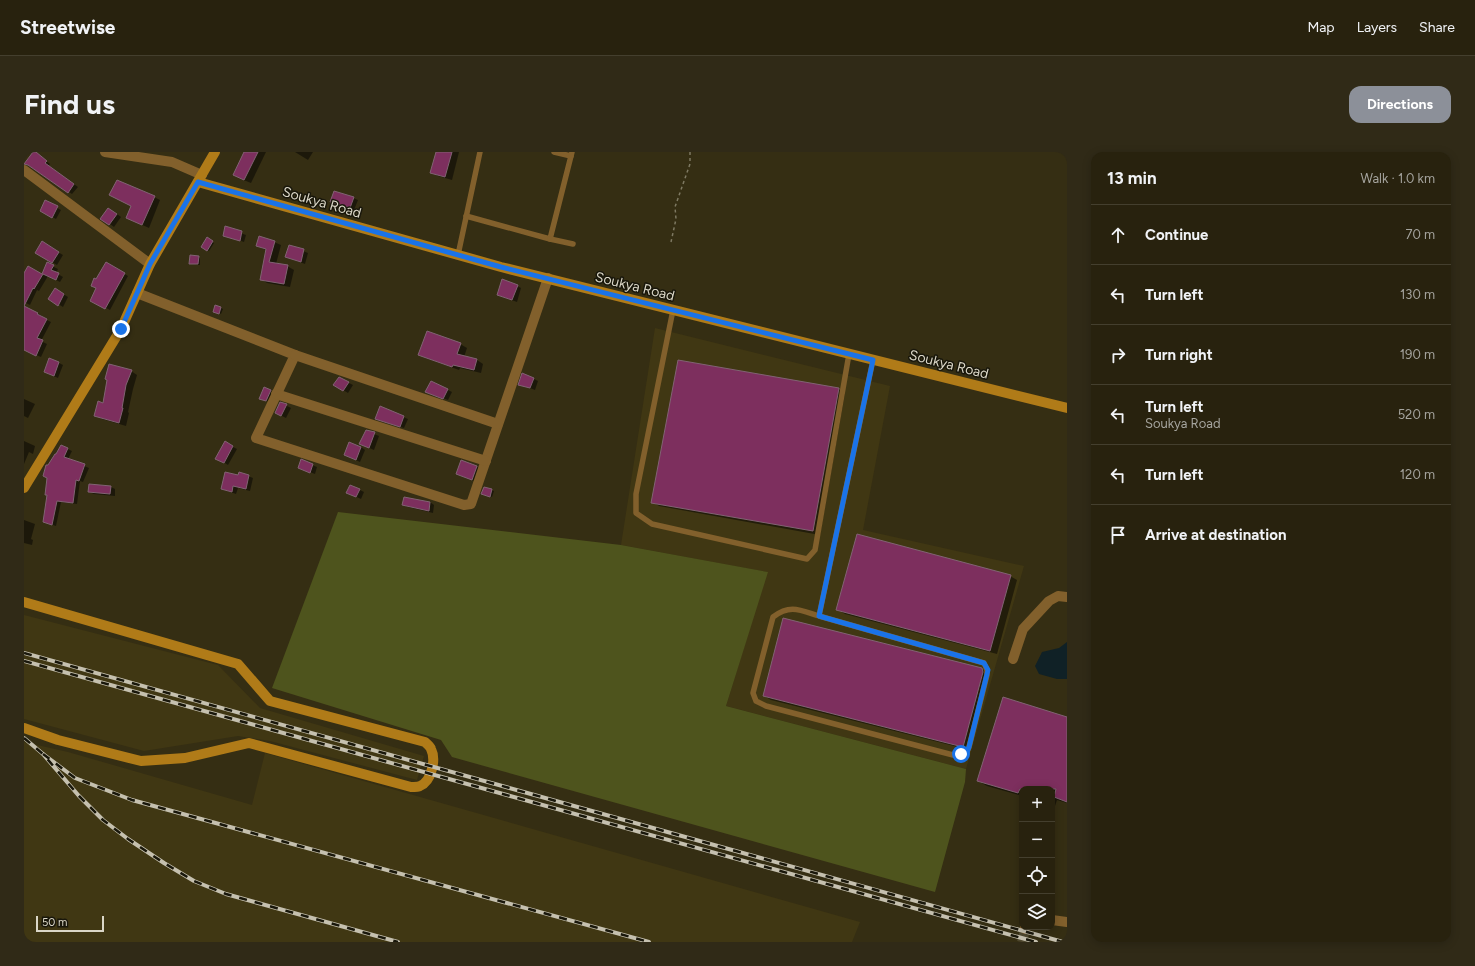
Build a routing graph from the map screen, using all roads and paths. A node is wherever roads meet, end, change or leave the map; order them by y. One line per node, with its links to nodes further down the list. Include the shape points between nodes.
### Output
1 (105, 152): 8 (street, via 172,162)
2 (215, 152): 8 (main road)
3 (480, 152): 9 (lane)
4 (554, 152): 6 (lane)
5 (690, 152): 11 (path, via 690,164 675,207 676,219)
6 (571, 154): 10 (lane)
7 (24, 170): 14 (street)
8 (200, 178): 13 (main road, Soukya Road); 14 (main road)
9 (466, 216): 10 (lane); 13 (lane)
10 (550, 239): 12 (lane)
11 (671, 242)
12 (573, 244)
13 (458, 255): 15 (main road, Soukya Road)
14 (150, 264): 16 (main road)
15 (548, 278): 17 (main road, Soukya Road); 23 (street)
16 (137, 293): 18 (street); 25 (main road, via 121,329)
17 (673, 310): 19 (main road, Soukya Road); 19 (lane, via 636,494 636,513 652,524 807,559 815,550)
18 (294, 354): 21 (street); 23 (street)
19 (848, 354): 20 (main road, Soukya Road)
20 (873, 360): 22 (main road, Soukya Road); 28 (lane)
21 (276, 394): 24 (street); 24 (street, via 256,438 464,505 471,504)
22 (1067, 408)
23 (498, 424): 24 (street)
24 (486, 461)
25 (24, 488)
26 (1067, 597): 29 (street, via 1058,596 1049,601 1023,630)
27 (24, 602): 30 (main road, via 238,664 270,701 425,742 431,748 433,756 431,775 421,786 411,787 249,743 186,758 141,761 58,740)
28 (819, 616): 28 (lane, via 790,609 782,610 773,617 754,683 753,693 756,701 766,706 953,755 967,752 988,670 984,663)
29 (1013, 659)
30 (24, 728)
31 (1055, 920): 32 (street)
32 (1067, 922)

